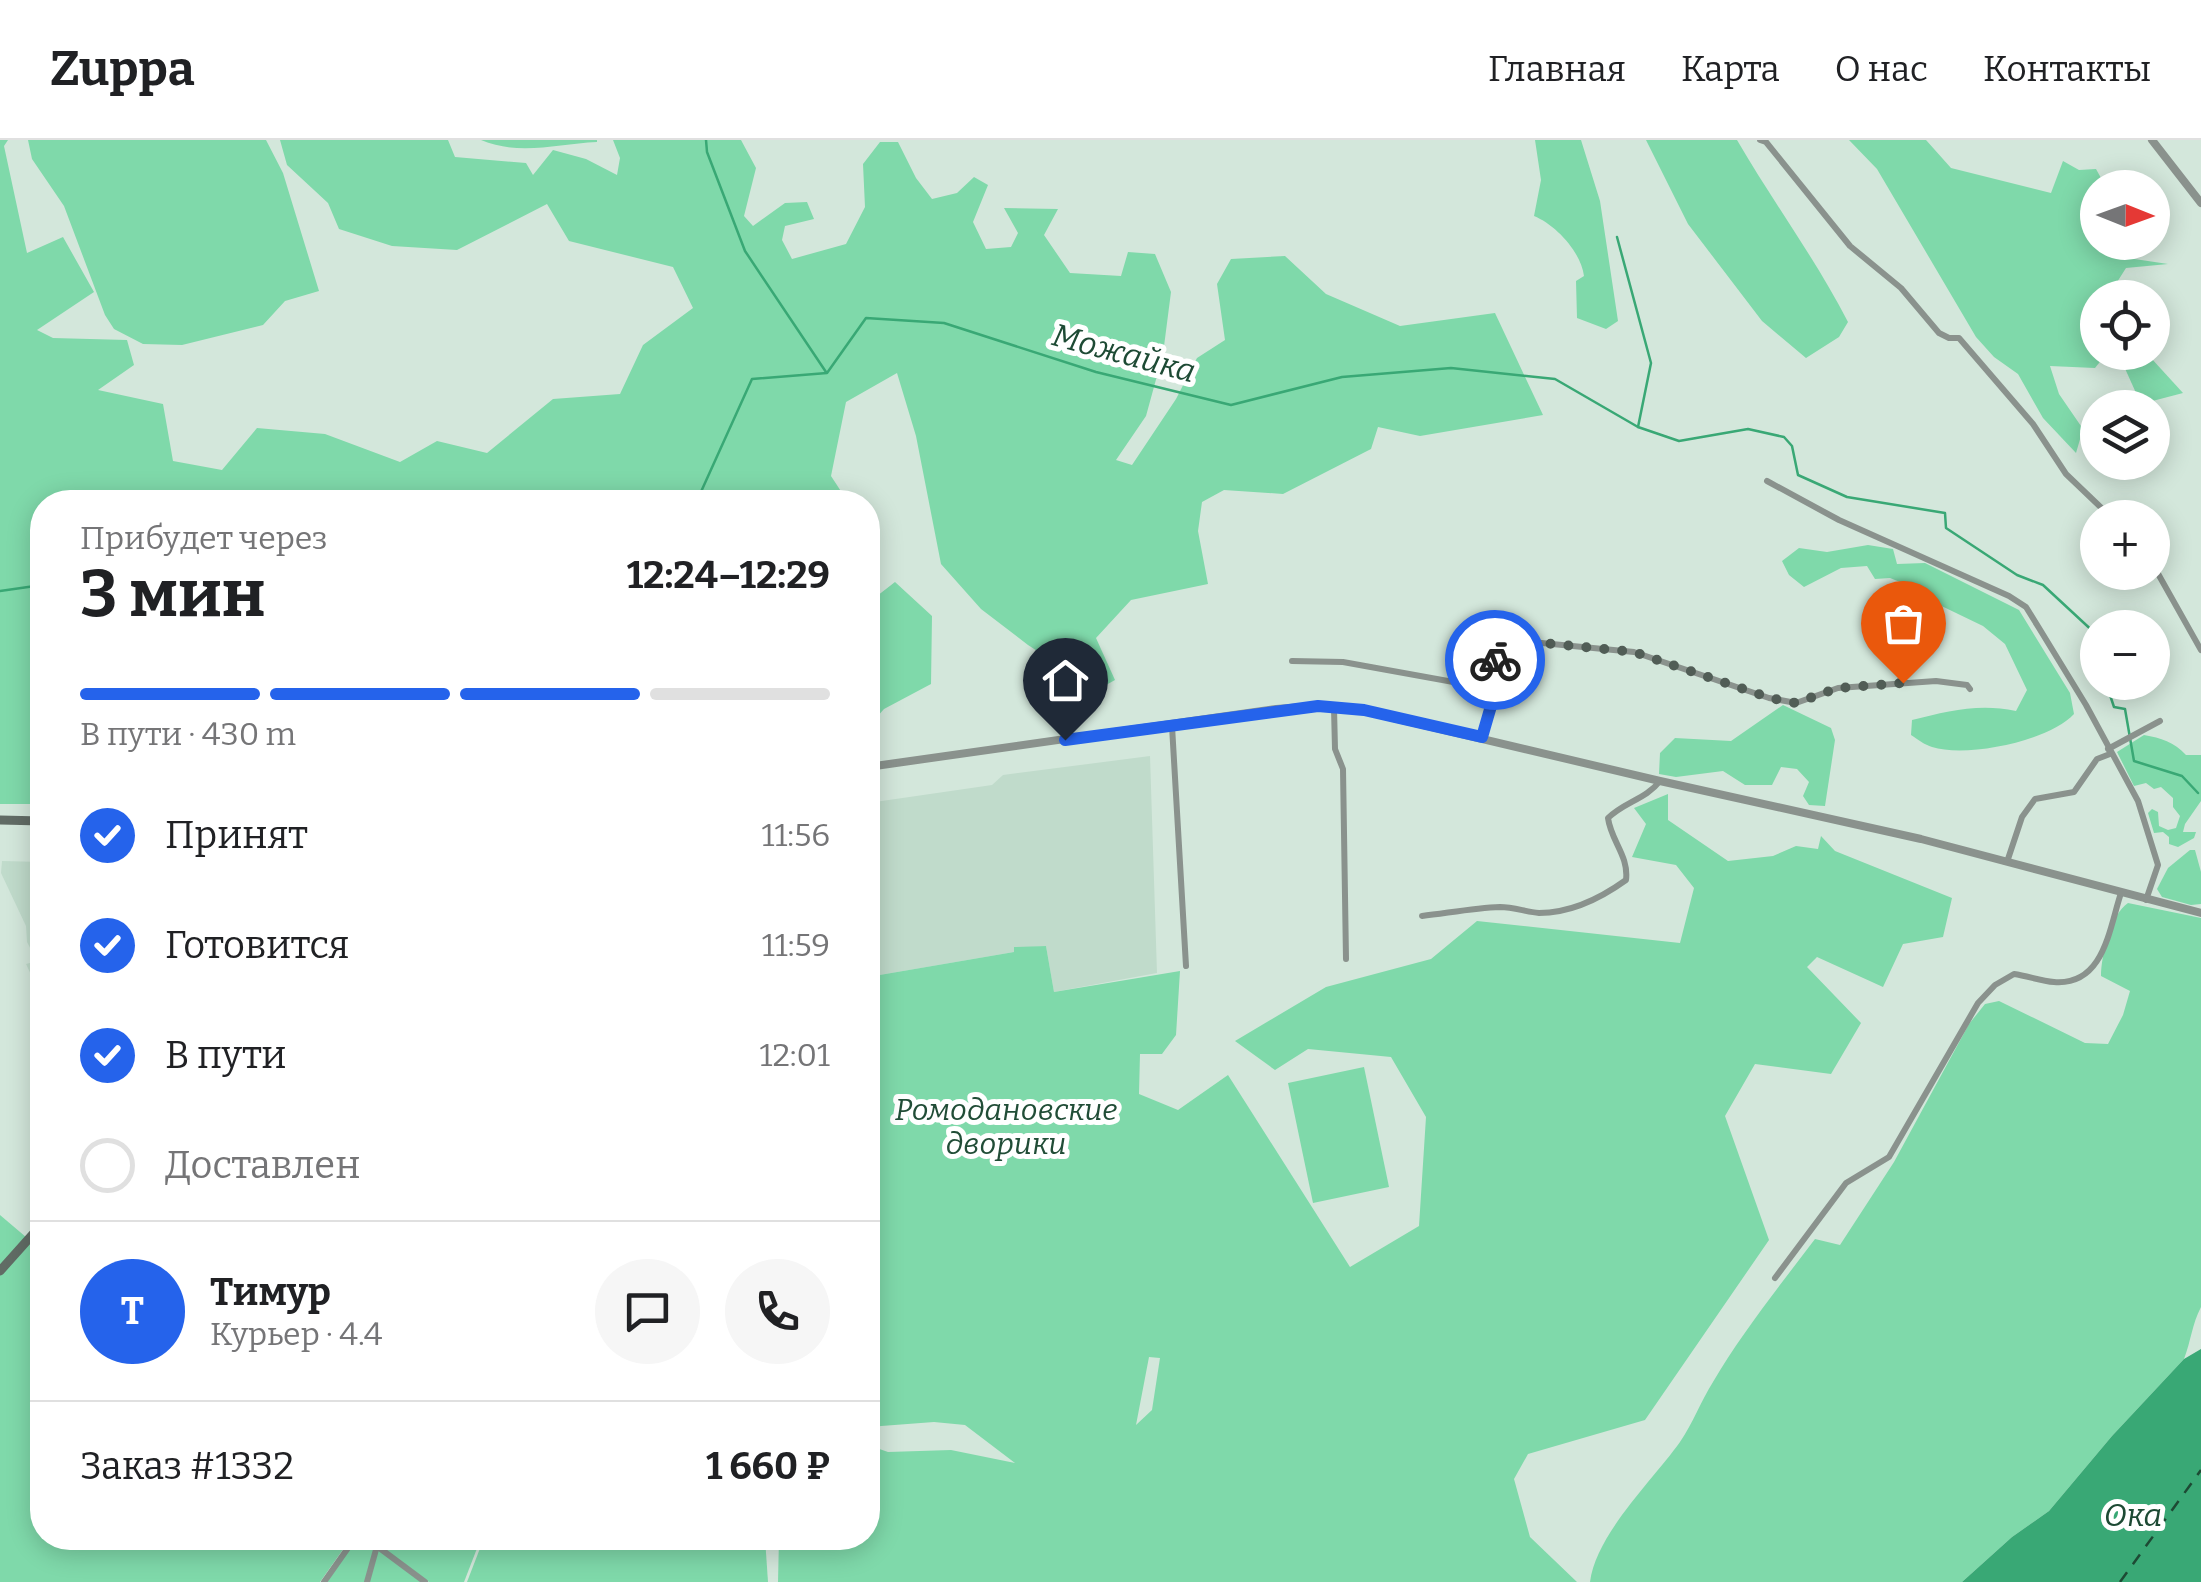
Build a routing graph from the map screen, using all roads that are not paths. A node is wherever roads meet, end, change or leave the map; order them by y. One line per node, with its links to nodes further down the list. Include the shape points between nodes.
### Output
1 (1760, 140): 5 (street, via 1850,246 1940,333 1959,338)
2 (2152, 140): 3 (street)
3 (2201, 203)
4 (1767, 481): 15 (street, via 2026,608)
5 (2093, 500)
6 (2167, 590): 7 (street)
7 (2201, 650)
8 (1292, 661): 9 (street, via 1343,662)
9 (1492, 689): 10 (street, via 1502,639 1634,652 1796,703 1838,688 1936,681); 14 (street)
10 (1970, 689)
11 (1334, 706): 13 (street); 14 (street); 25 (street, via 1343,769)
12 (2160, 721): 15 (street)
13 (1172, 726): 16 (street); 26 (street)
14 (1482, 737): 17 (street)
15 (2109, 752): 20 (street, via 2074,792 2035,799); 22 (street, via 2138,801 2158,865)
16 (880, 765)
17 (1660, 781): 20 (street); 24 (street, via 1608,818 1628,865 1626,880 1614,889 1587,904 1553,910 1482,908)
18 (0, 820): 19 (main road)
19 (30, 821)
20 (2007, 862): 21 (street)
21 (2122, 894): 22 (street); 29 (street, via 2087,975 2052,982 2014,974 1978,1002 1889,1157 1846,1183)
22 (2146, 900): 23 (street)
23 (2201, 914)
24 (1422, 916)
25 (1346, 960)
26 (1186, 966)
27 (30, 1237): 28 (main road)
28 (0, 1271)
29 (1775, 1278)
30 (347, 1550): 33 (street)
31 (376, 1550): 34 (street)
32 (382, 1550): 35 (street)
33 (324, 1582)
34 (367, 1582)
35 (425, 1582)

